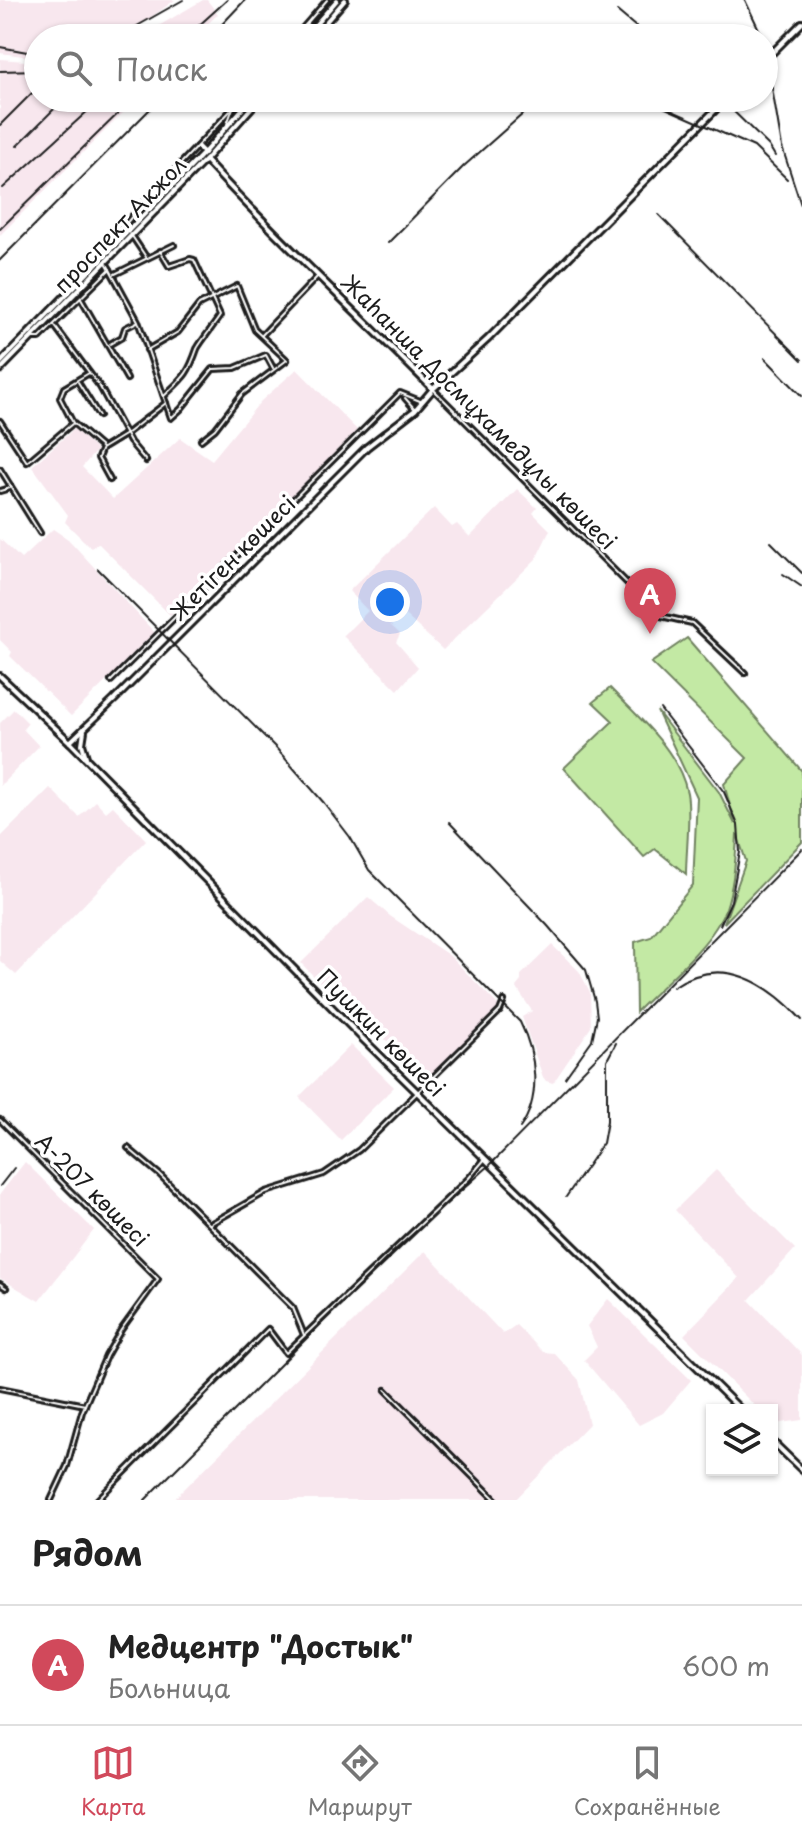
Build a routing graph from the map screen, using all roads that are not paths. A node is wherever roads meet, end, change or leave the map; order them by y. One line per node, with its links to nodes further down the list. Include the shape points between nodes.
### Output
1 (327, 0): 5 (street)
2 (337, 0): 6 (main road)
3 (345, 0): 7 (main road)
4 (802, 23): 8 (main road)
5 (306, 24)
6 (320, 24)
7 (321, 24)
8 (778, 47)
9 (229, 112): 15 (street)
10 (231, 112): 14 (street)
11 (240, 112): 14 (main road, проспект Акжол)
12 (246, 112): 17 (main road, проспект Акжол)
13 (713, 112): 43 (main road, Жетіген көшесі)
14 (224, 131): 17 (main road, проспект Акжол)
15 (198, 147): 16 (street); 17 (main road)
16 (192, 153): 17 (main road); 24 (street)
17 (202, 157): 18 (main road, проспект Акжол); 24 (main road, проспект Акжол); 26 (main road, Жаһанша Досмұхамедұлы көшесі)
18 (131, 236): 21 (street); 22 (main road, проспект Акжол)
19 (174, 245): 20 (street)
20 (160, 251): 21 (street); 27 (street, via 169,266 194,260)
21 (147, 258): 25 (street)
22 (106, 263): 23 (street); 32 (main road, проспект Акжол)
23 (110, 268): 25 (street); 28 (street)
24 (87, 272): 37 (main road, проспект Акжол)
25 (115, 274): 29 (street)
26 (319, 275): 31 (street); 43 (main road, Жаһанша Досмұхамедұлы көшесі)
27 (212, 297): 31 (street, via 239,288); 35 (street, via 175,335); 44 (street, via 220,316 199,346 189,373)
28 (80, 298): 30 (street); 33 (street)
29 (138, 321): 33 (street); 35 (street)
30 (54, 325): 32 (street, via 40,338); 40 (street)
31 (261, 336): 34 (street)
32 (32, 338): 39 (main road, проспект Акжол)
33 (109, 344): 41 (street)
34 (274, 349): 36 (street); 38 (street, via 287,360)
35 (147, 350): 44 (street)
36 (266, 355): 38 (street); 47 (street, via 235,368 213,369 171,418)
37 (0, 363)
38 (274, 369): 53 (street, via 242,394)
39 (0, 370)
40 (89, 373): 42 (street); 52 (street)
41 (127, 379)
42 (78, 381): 49 (street); 51 (street, via 64,388 60,398)
43 (433, 389): 46 (main road, Жетіген көшесі); 61 (street, Жаһанша Досмұхамедұлы көшесі, via 661,616 692,623)
44 (163, 397): 47 (street)
45 (405, 397): 46 (street); 48 (street); 63 (street, via 400,393)
46 (423, 402): 48 (main road, Жетіген көшесі)
47 (166, 403): 52 (street)
48 (415, 410): 64 (main road, Жетіген көшесі, via 367,447)
49 (99, 416)
50 (0, 421): 51 (street, via 27,462)
51 (73, 423): 54 (street)
52 (126, 434): 54 (street); 55 (street)
53 (201, 440)
54 (102, 448): 57 (street, via 98,458)
55 (146, 461)
56 (0, 469): 58 (street)
57 (110, 480)
58 (11, 488): 59 (street); 60 (street)
59 (0, 491)
60 (40, 533)
61 (745, 673)
62 (0, 676): 65 (main road, Пушкин көшесі)
63 (111, 681)
64 (85, 728): 65 (main road, Жетіген көшесі); 66 (main road, via 82,744)
65 (70, 742): 66 (main road, Пушкин көшесі)
66 (87, 759): 68 (main road, Пушкин көшесі)
67 (504, 1001): 68 (street)
68 (418, 1093): 71 (main road, Пушкин көшесі); 72 (street, via 359,1150 324,1174 266,1192)
69 (0, 1120): 79 (street, А-207 көшесі, via 157,1275 157,1283 106,1356)
70 (128, 1148): 72 (street)
71 (485, 1159): 75 (street); 78 (main road, Пушкин көшесі)
72 (210, 1224): 75 (street, via 293,1308)
73 (0, 1284): 74 (street)
74 (6, 1288)
75 (304, 1336): 83 (street, via 286,1353 268,1329)
76 (0, 1388): 79 (street)
77 (386, 1390): 84 (street)
78 (735, 1404)
79 (85, 1405): 82 (street)
80 (778, 1447): 81 (main road)
81 (802, 1470)
82 (51, 1500)
83 (97, 1500)
84 (496, 1500)

